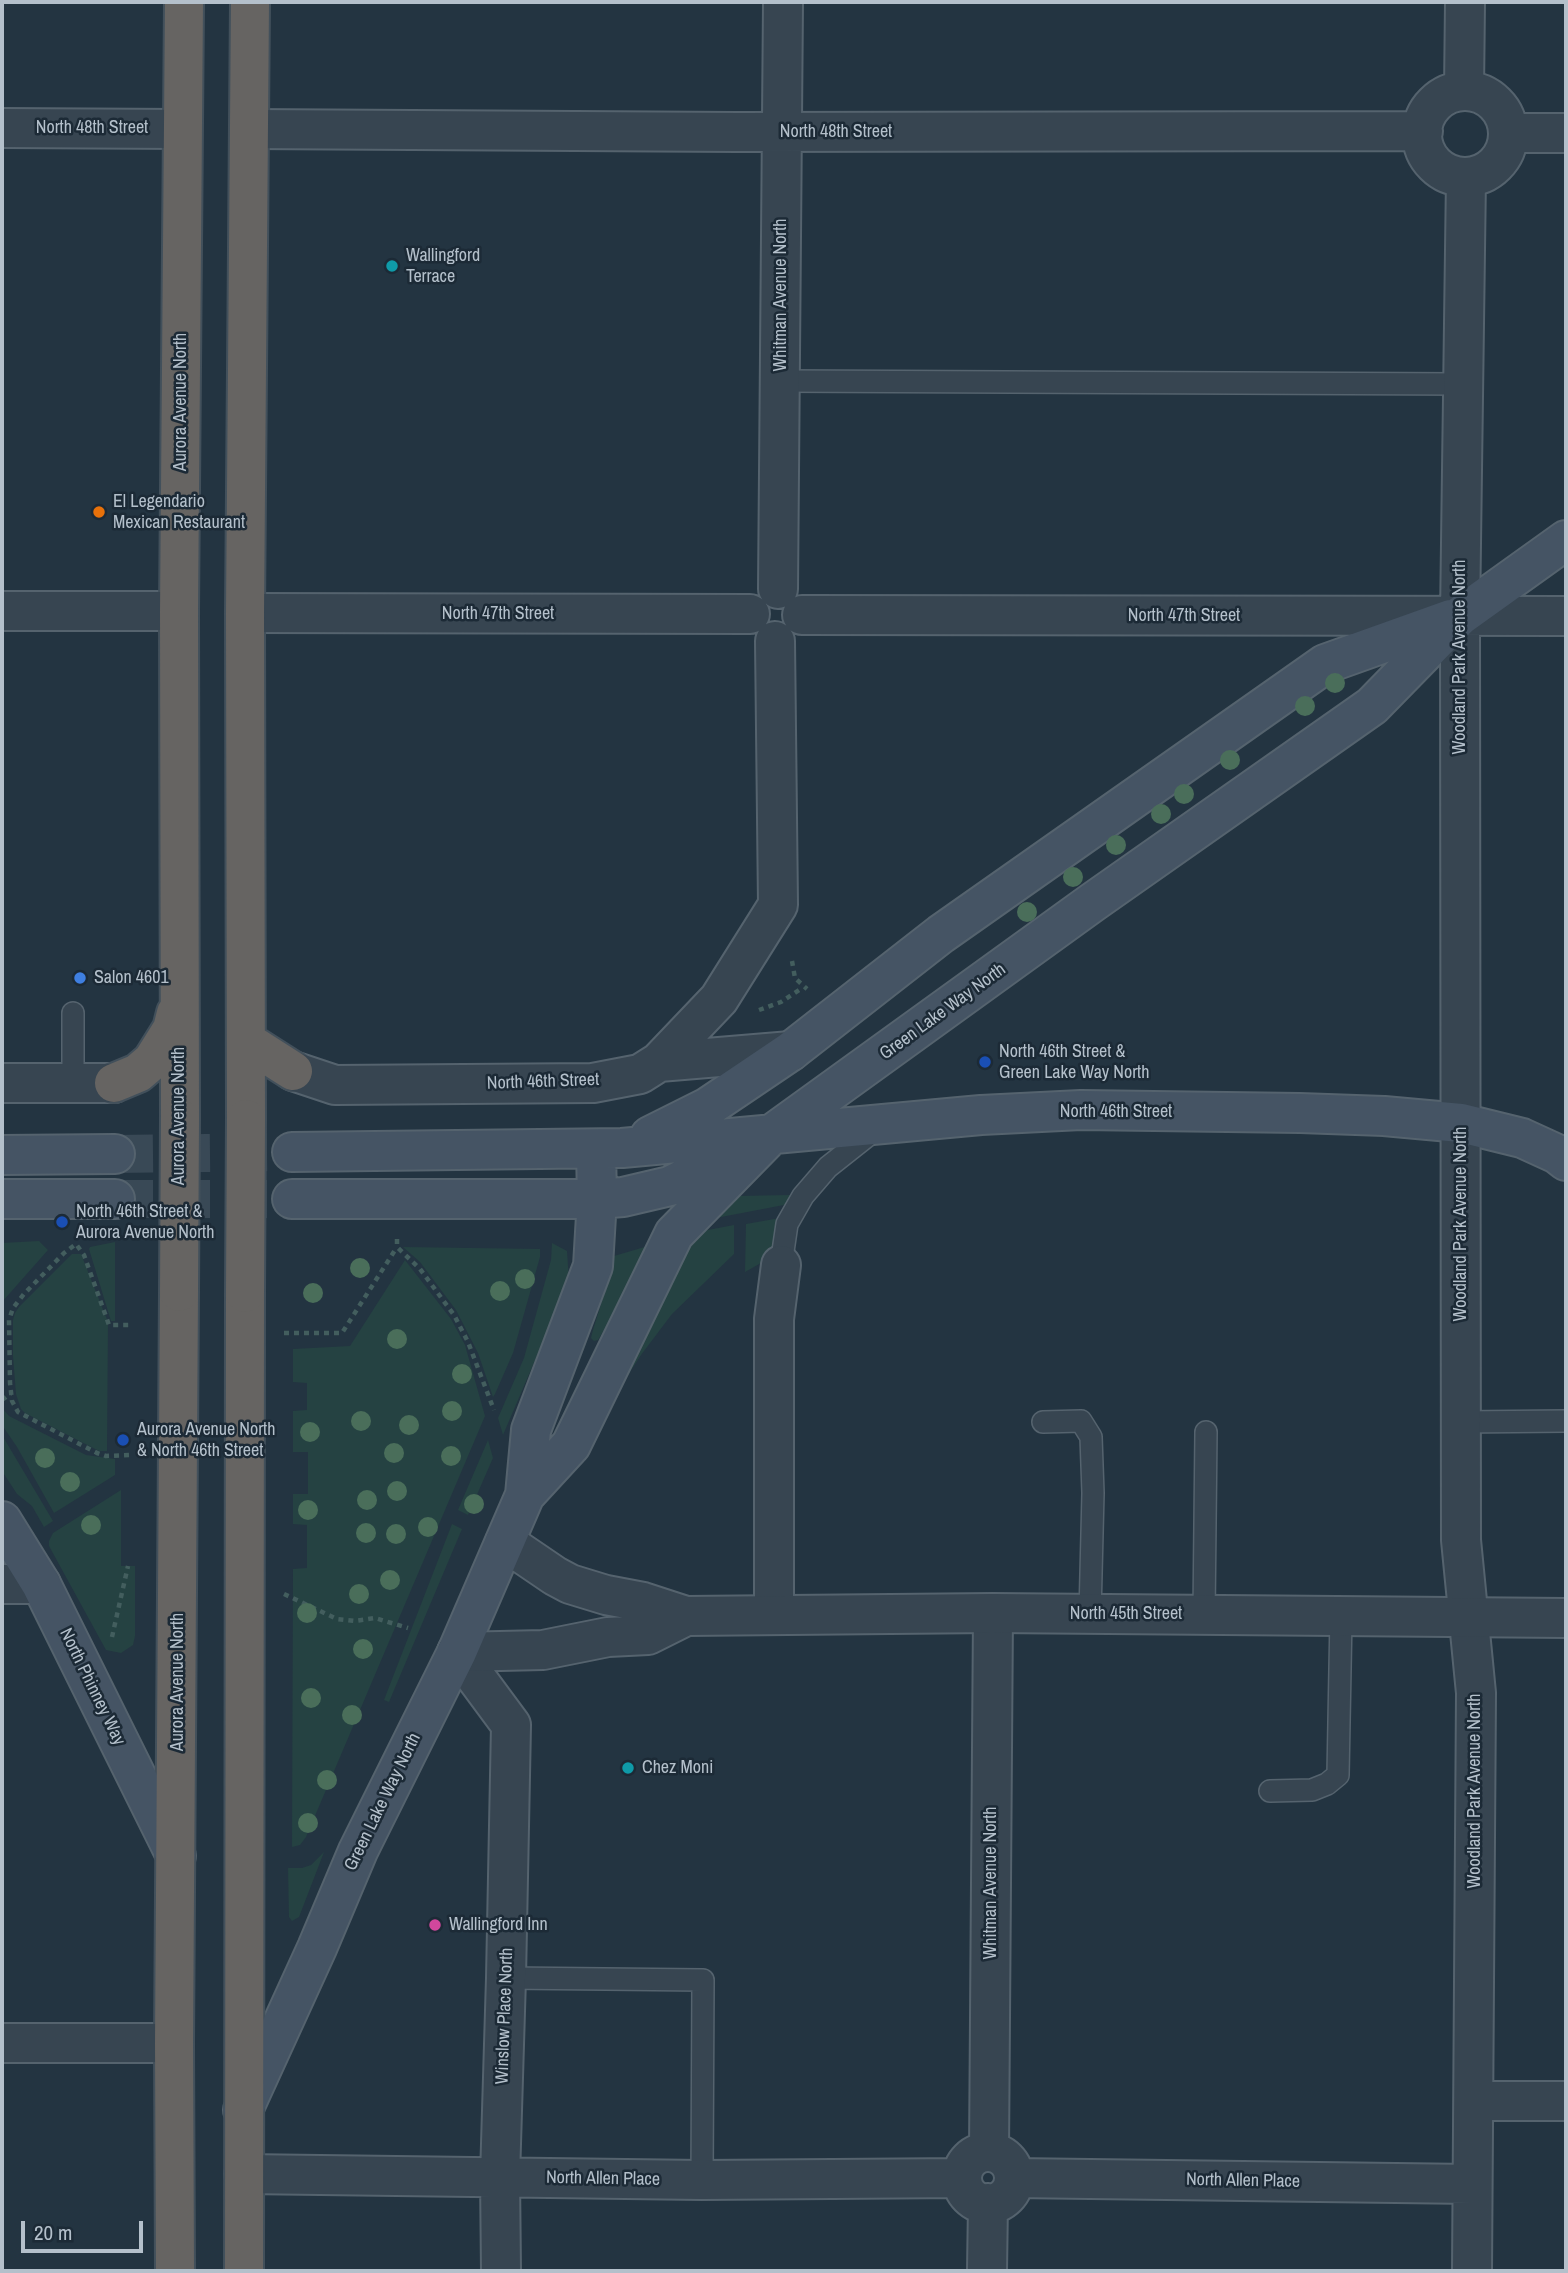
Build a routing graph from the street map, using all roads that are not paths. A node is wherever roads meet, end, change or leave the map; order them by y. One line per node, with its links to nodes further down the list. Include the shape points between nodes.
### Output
1 (184, 2): 7 (highway, Aurora Avenue North)
2 (250, 2): 8 (highway)
3 (783, 2): 10 (street, Whitman Avenue North)
4 (1465, 2): 5 (street)
5 (1464, 91): 9 (street, via 1437,101 1427,112); 11 (street, via 1490,98 1506,119)
6 (2, 128): 7 (street, North 48th Street)
7 (182, 129): 19 (highway, Aurora Avenue North)
8 (250, 129): 10 (street, North 48th Street); 20 (highway)
9 (1423, 131): 10 (street, North 48th Street); 13 (street, via 1428,156 1438,167)
10 (781, 132): 14 (street, Whitman Avenue North)
11 (1509, 133): 12 (street); 13 (street, via 1500,159 1487,171)
12 (1566, 133)
13 (1466, 177): 15 (street, Woodland Park Avenue North)
14 (781, 381): 15 (lane); 17 (street, Whitman Avenue North)
15 (1463, 384): 21 (street, Woodland Park Avenue North)
16 (1566, 540): 21 (main road, Green Lake Way North)
17 (790, 602): 21 (street, North 47th Street); 23 (street, via 766,590 758,595 753,602)
18 (2, 611): 19 (street)
19 (179, 611): 24 (highway, Aurora Avenue North)
20 (245, 613): 23 (street, North 47th Street); 26 (highway)
21 (1460, 616): 22 (street, North 47th Street); 27 (main road, Green Lake Way North, via 1325,664 941,934); 33 (street, Woodland Park Avenue North); 35 (main road, Green Lake Way North, via 1372,706)
22 (1566, 616)
23 (763, 628): 28 (street, via 778,905 719,999)
24 (179, 1005): 32 (highway, via 172,1029 152,1061); 65 (highway, Aurora Avenue North, bridge)
25 (73, 1013): 31 (lane)
26 (246, 1041): 29 (highway); 71 (highway, bridge)
27 (791, 1051): 28 (street, North 46th Street); 36 (main road, Green Lake Way North, via 696,1114)
28 (659, 1062): 29 (street, North 46th Street, via 640,1074 593,1083 335,1085)
29 (293, 1071)
30 (2, 1083): 31 (street)
31 (73, 1083): 32 (street)
32 (114, 1083)
33 (1461, 1123): 34 (main road, North 46th Street, via 1384,1116 1081,1110); 40 (main road, North 46th Street, via 1522,1138); 48 (street, Woodland Park Avenue North)
34 (882, 1125): 35 (main road, North 46th Street); 45 (lane, via 828,1167 803,1196 787,1224)
35 (772, 1134): 36 (main road, North 46th Street); 44 (main road, North 46th Street, via 670,1186); 50 (main road, Green Lake Way North, via 674,1234 570,1445)
36 (609, 1148): 37 (main road, North 46th Street); 44 (main road, Green Lake Way North)
37 (292, 1152)
38 (115, 1154): 39 (main road)
39 (2, 1155)
40 (1566, 1160)
41 (2, 1199): 42 (main road)
42 (115, 1199)
43 (292, 1199): 44 (main road, North 46th Street)
44 (597, 1199): 50 (main road, Green Lake Way North, via 593,1266 531,1430)
45 (781, 1265): 57 (street, via 774,1319)
46 (1566, 1421): 48 (lane)
47 (1043, 1422): 56 (lane, via 1081,1421 1091,1437)
48 (1461, 1422): 61 (street, Woodland Park Avenue North, via 1461,1540)
49 (1206, 1433): 58 (lane)
50 (525, 1495): 52 (main road, Green Lake Way North)
51 (2, 1521): 54 (main road, North Phinney Way)
52 (505, 1542): 59 (street, North 45th Street, via 570,1584); 63 (main road, Green Lake Way North)
53 (2, 1584): 54 (street)
54 (41, 1584): 65 (main road, North Phinney Way)
55 (993, 1614): 56 (street, North 45th Street); 57 (street, North 45th Street); 74 (street, Whitman Avenue North)
56 (1090, 1614): 58 (street, North 45th Street)
57 (774, 1615): 59 (street, North 45th Street)
58 (1204, 1615): 60 (street, North 45th Street)
59 (685, 1616): 63 (street, North 45th Street, via 648,1634 543,1650)
60 (1341, 1616): 61 (street, North 45th Street); 64 (lane, via 1338,1775 1312,1790)
61 (1468, 1618): 62 (street, North 45th Street); 69 (street, Woodland Park Avenue North, via 1476,1693)
62 (1566, 1618)
63 (457, 1652): 66 (street, Winslow Place North, via 511,1725); 71 (main road, Green Lake Way North, via 358,1851)
64 (1270, 1791)
65 (176, 1856): 68 (highway, Aurora Avenue North)
66 (506, 1978): 73 (street, Winslow Place North); 75 (lane, via 704,1980)
67 (2, 2043): 68 (street)
68 (174, 2043): 77 (highway, Aurora Avenue North)
69 (1474, 2101): 70 (street); 76 (street, Woodland Park Avenue North)
70 (1566, 2101)
71 (243, 2110): 72 (highway)
72 (244, 2174): 73 (street, North Allen Place); 78 (highway)
73 (500, 2177): 75 (street, North Allen Place); 79 (street, Winslow Place North)
74 (988, 2178): 75 (street, North Allen Place); 76 (street, North Allen Place); 80 (street, Whitman Avenue North)
75 (702, 2180)
76 (1472, 2184): 81 (street, Woodland Park Avenue North)
77 (175, 2271)
78 (244, 2271)
79 (501, 2271)
80 (987, 2271)
81 (1472, 2271)

